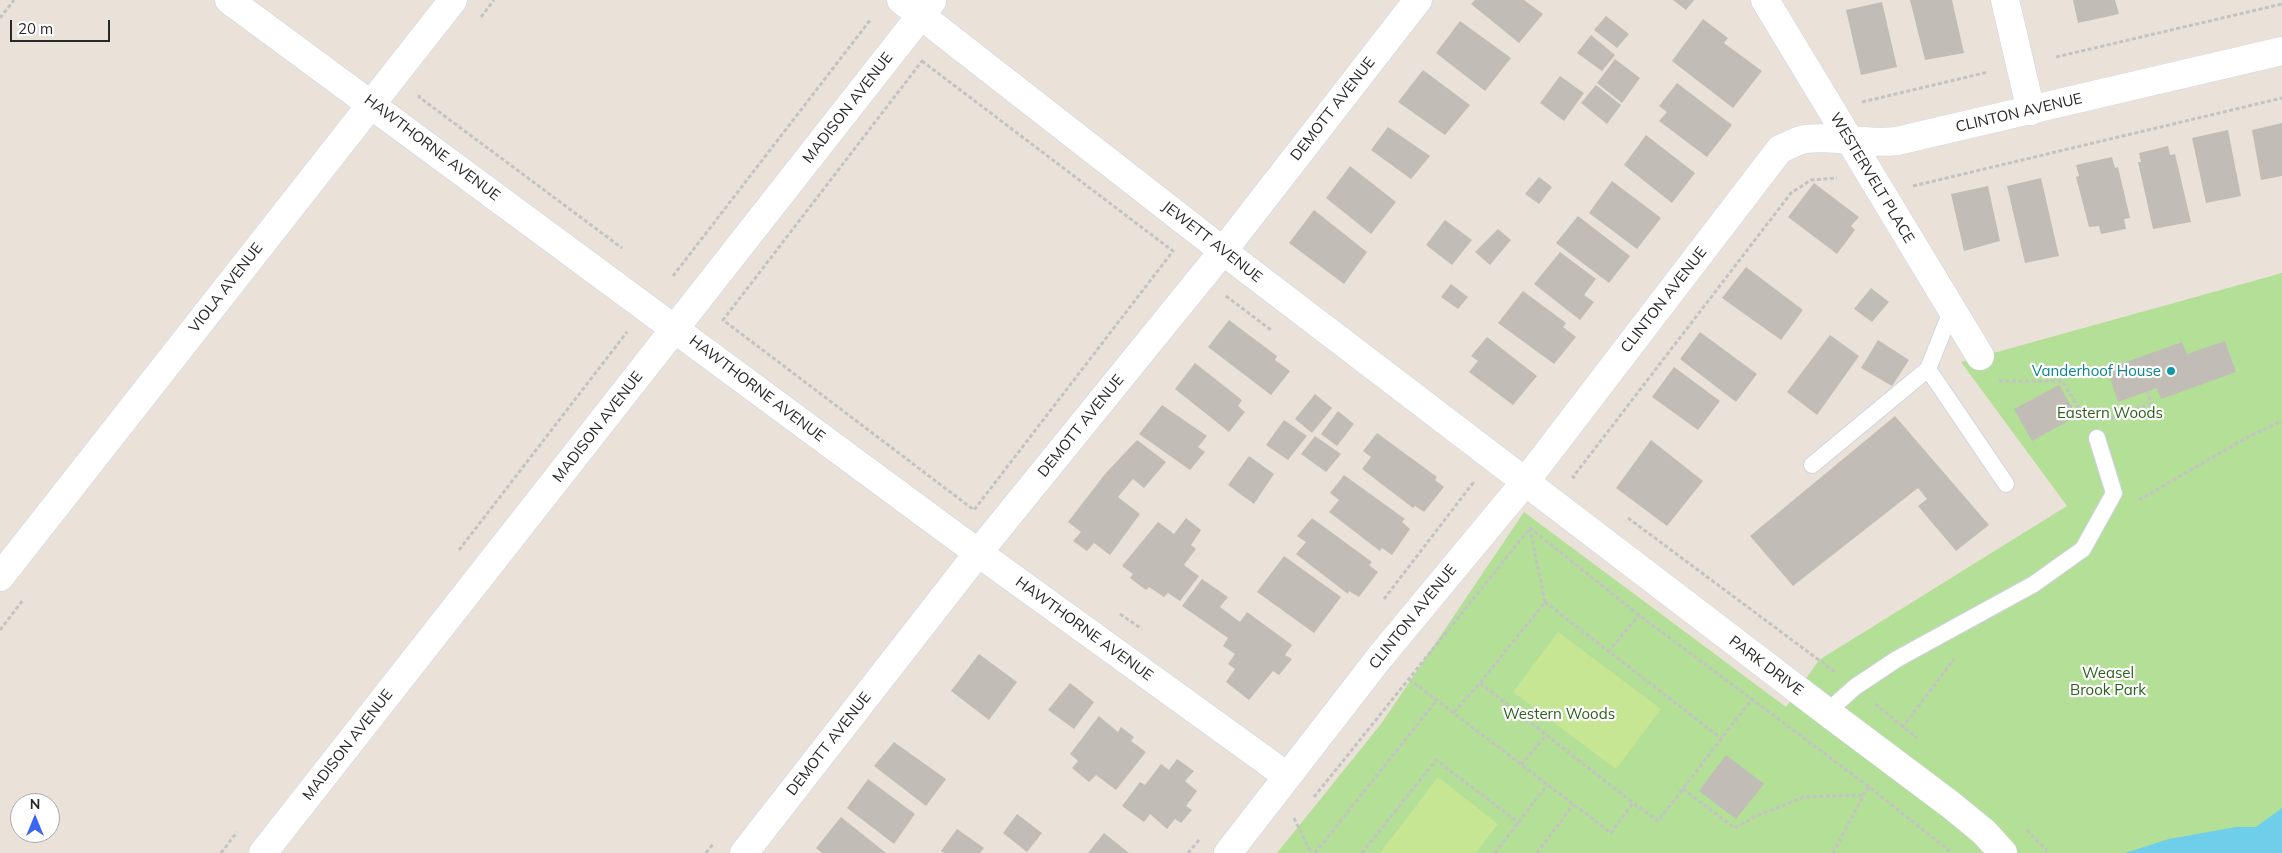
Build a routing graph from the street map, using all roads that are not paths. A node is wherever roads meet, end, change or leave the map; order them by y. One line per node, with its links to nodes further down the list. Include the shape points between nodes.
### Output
1 (229, 0): 8 (street, HAWTHORNE AVENUE)
2 (453, 0): 8 (street, VIOLA AVENUE)
3 (1418, 0): 11 (street, DEMOTT AVENUE)
4 (1764, 0): 10 (street, WESTERVELT PLACE)
5 (2005, 0): 9 (street)
6 (919, 5): 11 (street, JEWETT AVENUE); 13 (street, MADISON AVENUE)
7 (2282, 51): 9 (street, CLINTON AVENUE)
8 (370, 103): 13 (street, HAWTHORNE AVENUE); 21 (street, VIOLA AVENUE)
9 (2031, 111): 10 (street, CLINTON AVENUE, via 1897,141 1875,144)
10 (1850, 140): 12 (street, WESTERVELT PLACE); 18 (street, CLINTON AVENUE, via 1804,139 1780,149)
11 (1223, 251): 18 (street, JEWETT AVENUE); 20 (street, DEMOTT AVENUE)
12 (1952, 309): 14 (street, WESTERVELT PLACE); 15 (lane)
13 (675, 329): 20 (street, HAWTHORNE AVENUE); 24 (street, MADISON AVENUE)
14 (1980, 356)
15 (1928, 370): 17 (lane); 19 (lane)
16 (2094, 432): 22 (lane, via 2114,493 2083,549 2034,584 1897,659)
17 (1812, 465)
18 (1525, 482): 22 (street, PARK DRIVE); 23 (street, CLINTON AVENUE, via 1380,657)
19 (2006, 484)
20 (978, 553): 23 (street, HAWTHORNE AVENUE); 25 (street, DEMOTT AVENUE)
21 (0, 578)
22 (1827, 712): 27 (street, PARK DRIVE, via 1951,805 1984,832)
23 (1287, 776): 26 (street, CLINTON AVENUE)
24 (263, 853)
25 (744, 853)
26 (1228, 853)
27 (2003, 853)

